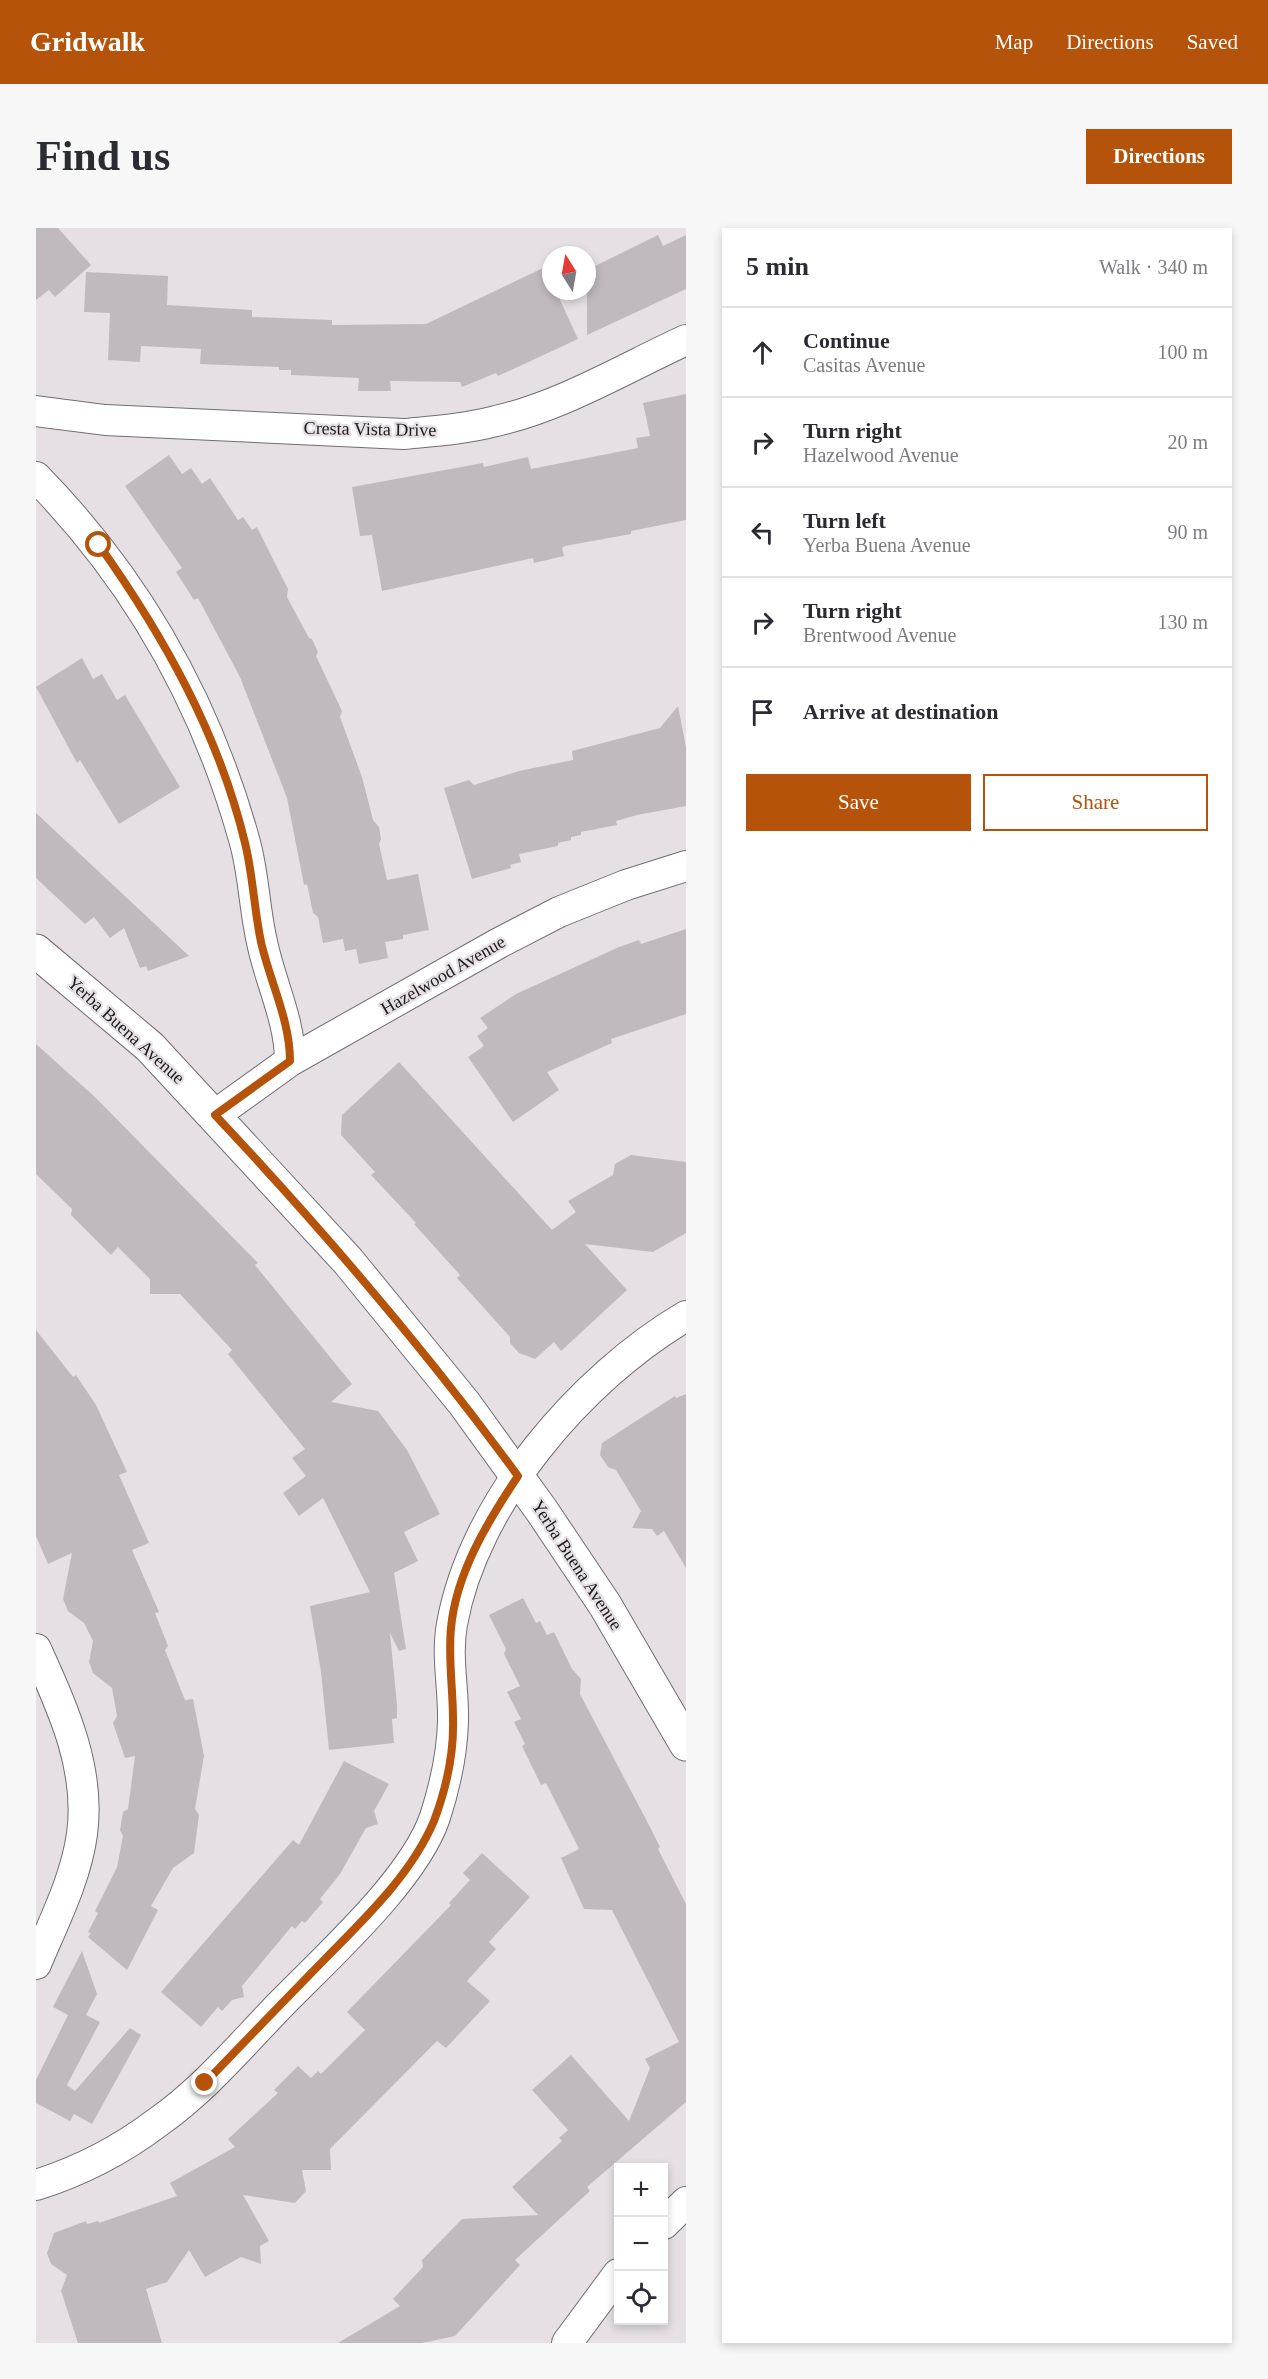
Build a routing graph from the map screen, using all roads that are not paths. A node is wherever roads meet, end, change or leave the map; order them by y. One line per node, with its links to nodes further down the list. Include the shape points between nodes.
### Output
1 (686, 340): 2 (street, Cresta Vista Drive, via 541,407 452,430 404,434 105,420)
2 (36, 411)
3 (36, 477): 6 (street, via 99,545 140,604 201,718 245,841 261,940 290,1035)
4 (686, 866): 6 (street, Hazelwood Avenue, via 559,912)
5 (36, 951): 7 (street, Yerba Buena Avenue, via 150,1047)
6 (290, 1061): 7 (street, Hazelwood Avenue)
7 (215, 1115): 9 (street, Yerba Buena Avenue, via 348,1261)
8 (686, 1316): 9 (street, via 658,1333 611,1372 564,1419)
9 (518, 1476): 11 (street, Yerba Buena Avenue, via 605,1605); 13 (street, via 486,1527 463,1580 451,1626 453,1720 449,1770 433,1821 406,1870 221,2066 160,2121 113,2153)
10 (36, 1649): 12 (street, via 76,1749 83,1793 82,1834 71,1881)
11 (686, 1744)
12 (36, 1964)
13 (36, 2185)
14 (686, 2202): 15 (street)
15 (668, 2219)
16 (614, 2279): 17 (street)
17 (567, 2343)

